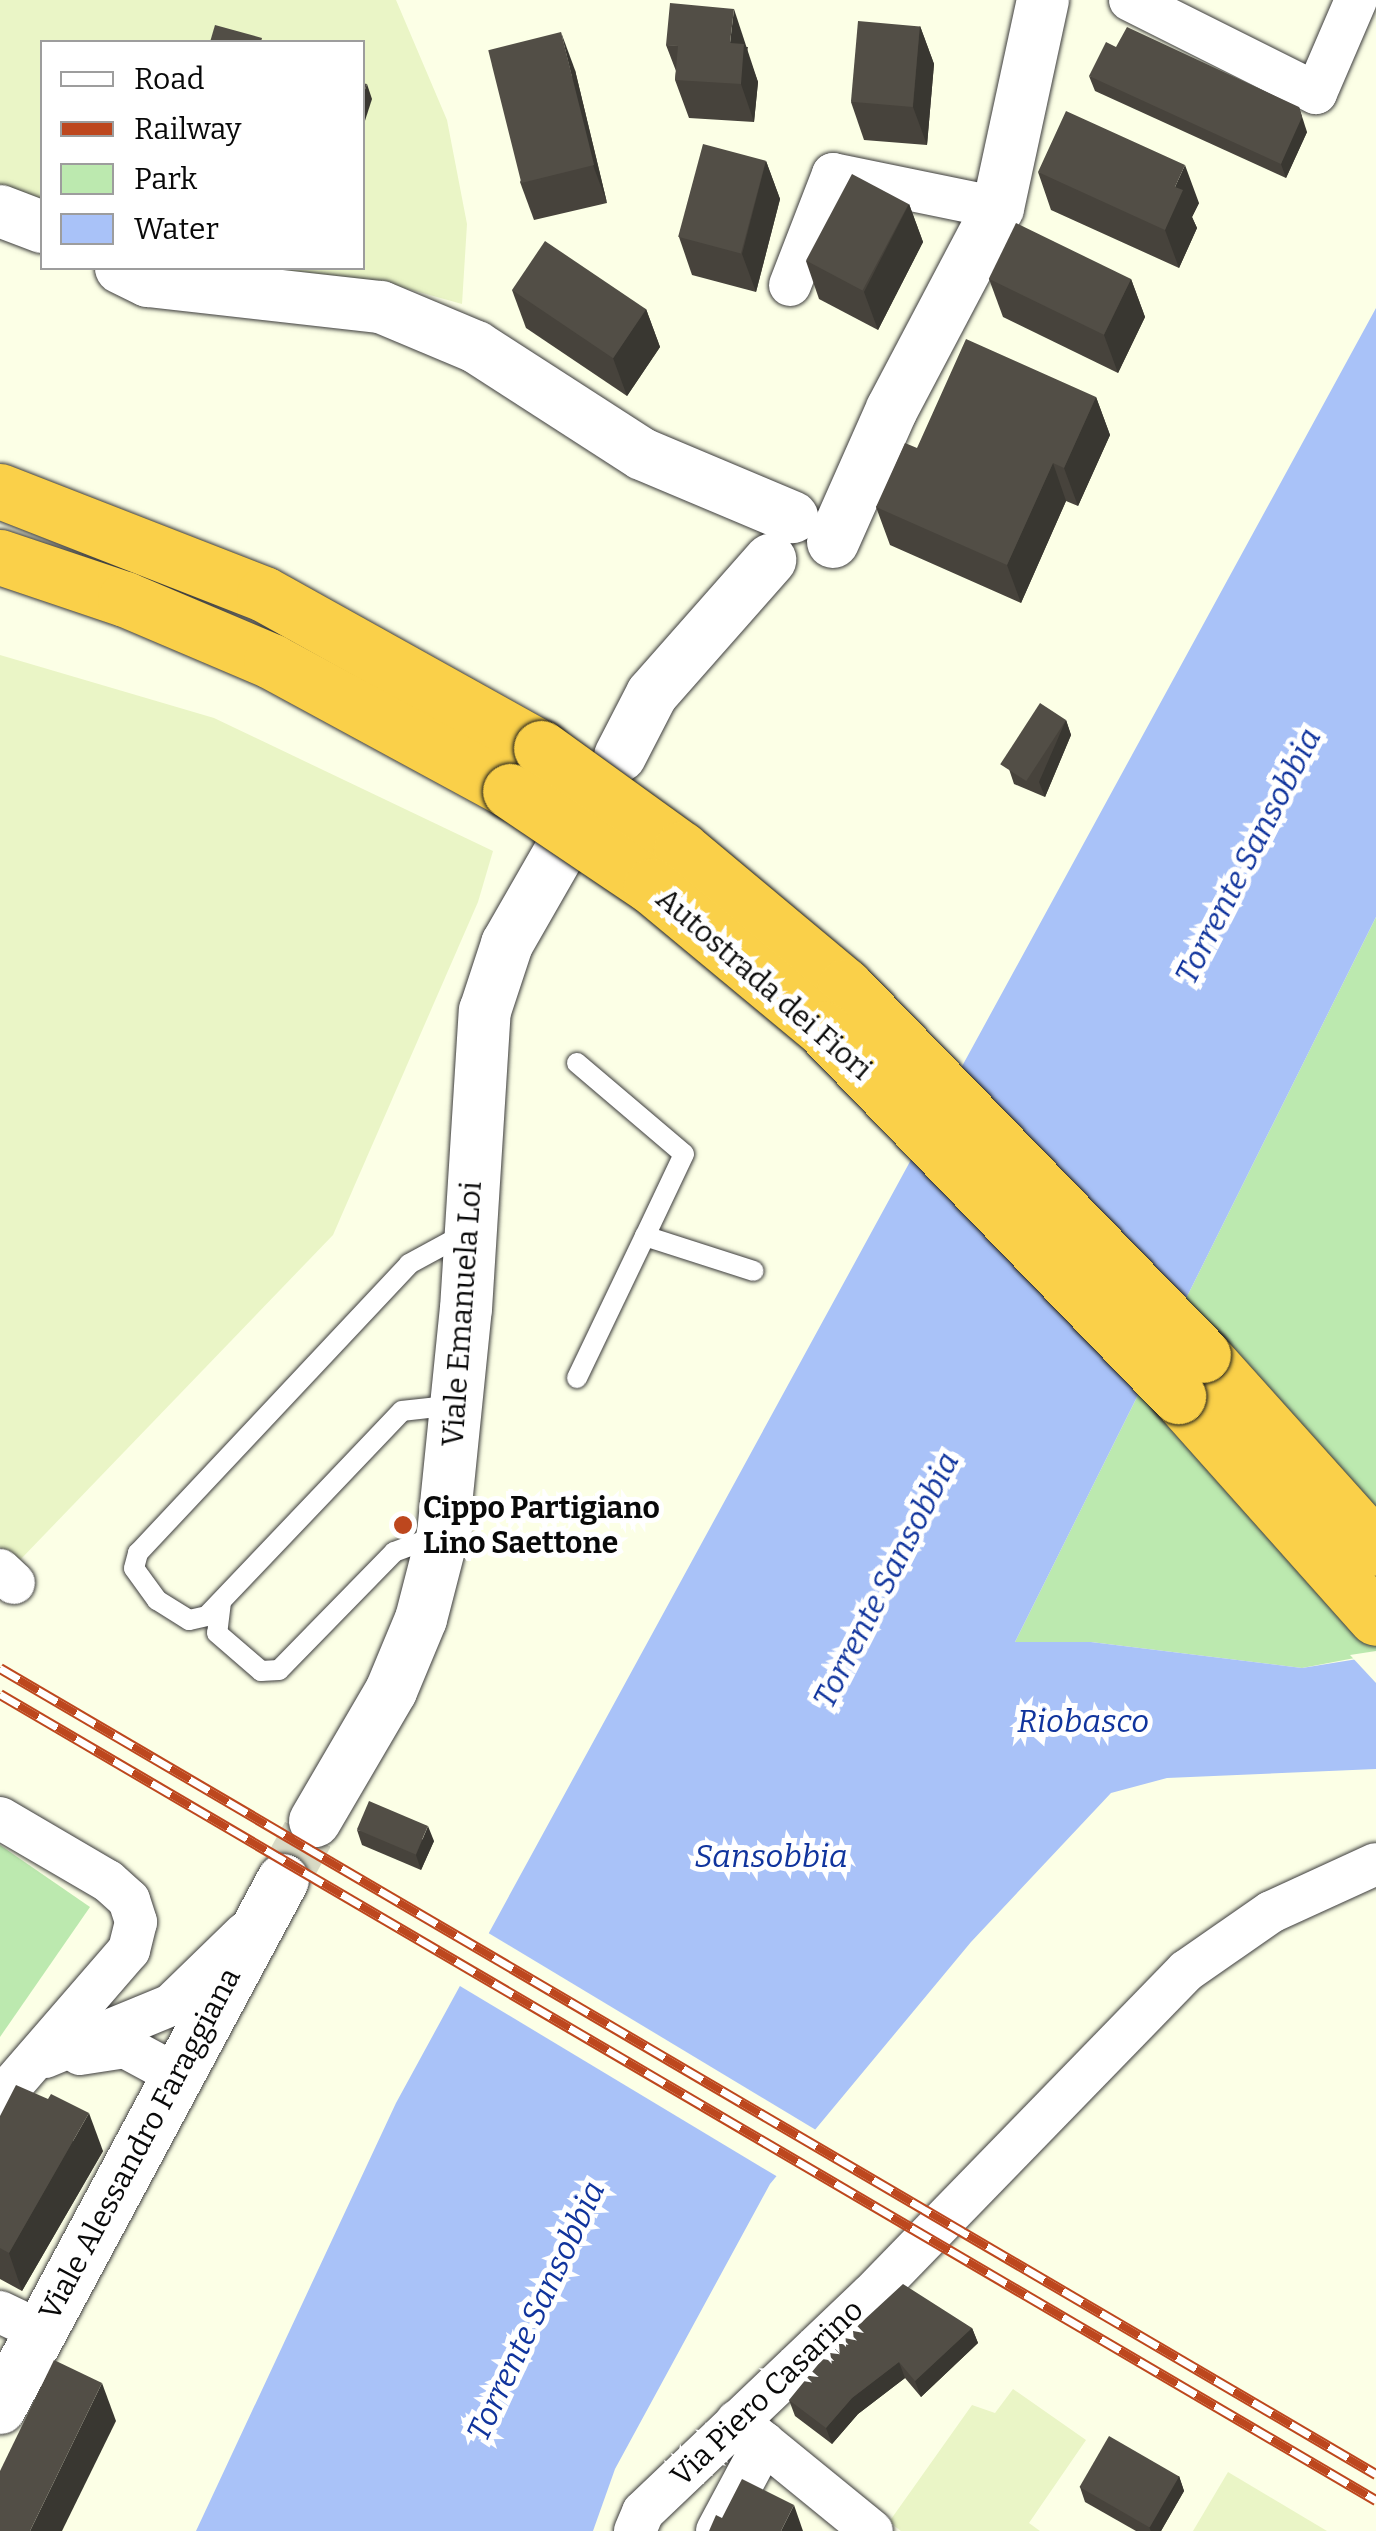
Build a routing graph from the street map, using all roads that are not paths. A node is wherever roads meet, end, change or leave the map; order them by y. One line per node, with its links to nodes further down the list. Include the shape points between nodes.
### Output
1 (1043, 0): 4 (street)
2 (1130, 0): 3 (street, via 1316,93)
3 (1356, 0)
4 (998, 208): 8 (street, via 833,174); 10 (street, via 886,420)
5 (0, 211): 6 (street)
6 (40, 227)
7 (125, 270): 10 (street, via 148,281 381,307 476,347)
8 (790, 285)
9 (0, 491): 13 (highway, Autostrada dei Fiori, via 264,594)
10 (793, 545): 12 (street, via 652,694)
11 (0, 558): 13 (highway, Autostrada dei Fiori, via 125,599)
12 (627, 745)
13 (525, 769): 22 (highway, Autostrada dei Fiori, bridge, via 694,860 845,986 1009,1148); 24 (highway, Autostrada dei Fiori, bridge, via 651,886 823,1029 1034,1241)
14 (558, 855): 16 (street, Viale Emanuela Loi, via 506,944 485,1011)
15 (577, 1063): 17 (lane, via 684,1154)
16 (470, 1231): 20 (street, Viale Emanuela Loi); 23 (lane, via 409,1264 138,1553 134,1568 157,1600 189,1620 207,1616)
17 (645, 1236): 18 (lane); 19 (lane)
18 (754, 1272)
19 (577, 1378)
20 (458, 1405): 21 (street, Viale Emanuela Loi); 23 (lane, via 402,1412)
21 (443, 1534): 23 (lane, via 394,1552 279,1670 261,1672 217,1633); 26 (street, Viale Emanuela Loi, via 421,1619 391,1691)
22 (1376, 1548)
23 (221, 1602)
24 (1376, 1618)
25 (0, 1818): 30 (street, via 108,1880 128,1900 136,1922 129,1950)
26 (315, 1820)
27 (1376, 1864): 35 (street, Via Piero Casarino, via 1271,1912 1186,1971 906,2259)
28 (273, 1898): 29 (street, via 171,2005); 31 (street, Viale Alessandro Faraggiana)
29 (126, 2024): 30 (street); 31 (street)
30 (40, 2059): 31 (street, via 125,2047); 32 (street)
31 (184, 2062): 33 (street, Viale Alessandro Faraggiana)
32 (0, 2099)
33 (20, 2321): 34 (street, Viale Alessandro Faraggiana)
34 (0, 2408)
35 (750, 2432): 36 (street, Via Piero Casarino, via 644,2512); 37 (street, Via Piero Casarino); 38 (street)
36 (636, 2531)
37 (717, 2531)
38 (872, 2531)

